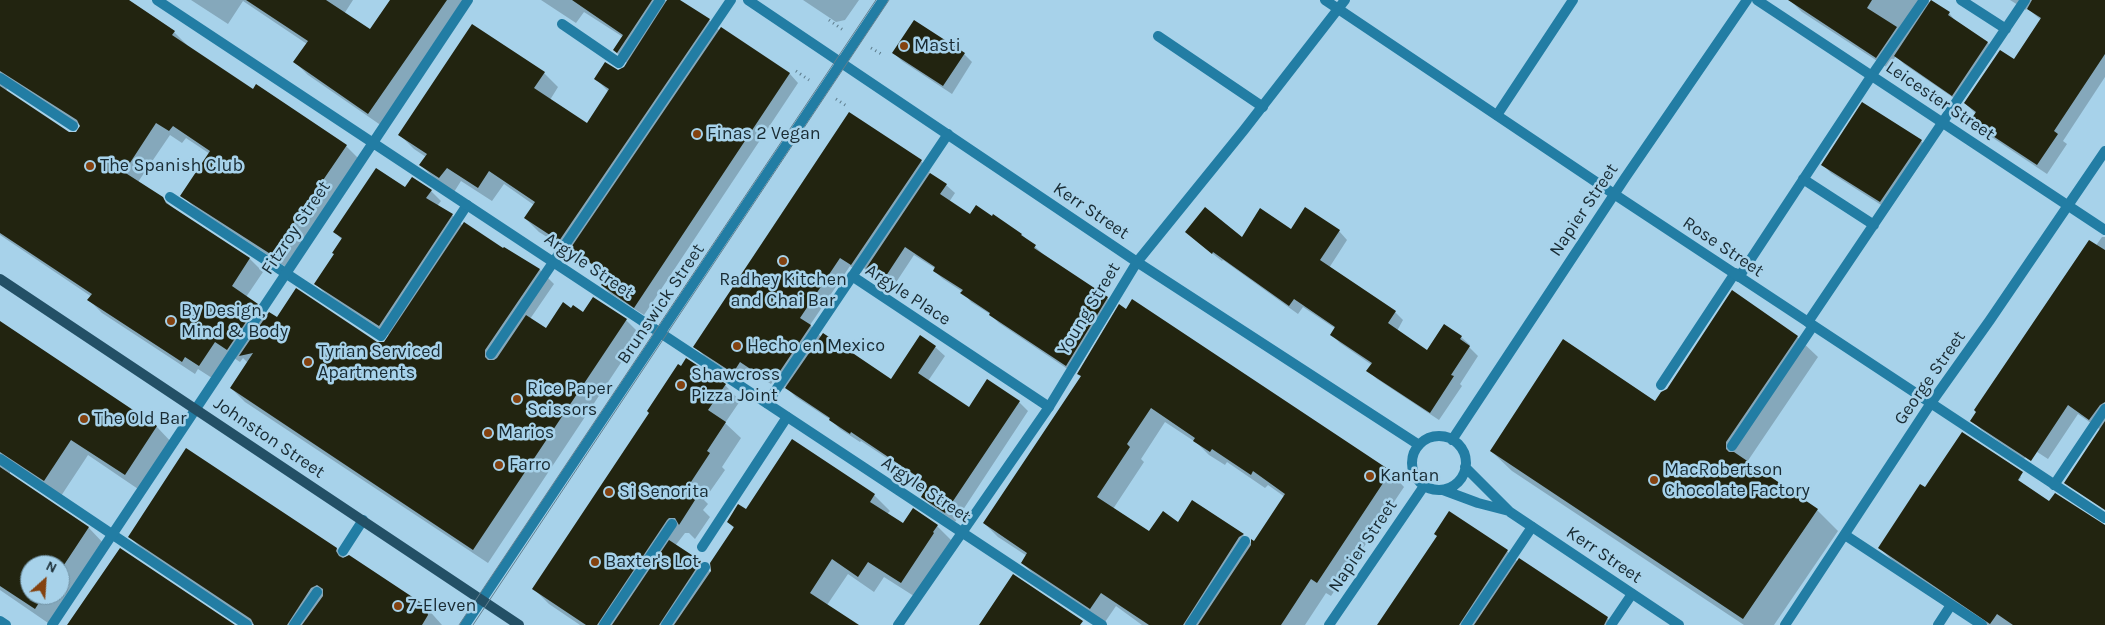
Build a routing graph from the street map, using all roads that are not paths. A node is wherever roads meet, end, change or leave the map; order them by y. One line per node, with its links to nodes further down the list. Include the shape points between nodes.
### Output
1 (157, 0): 27 (street, Argyle Street)
2 (468, 0): 27 (street, Fitzroy Street)
3 (660, 0): 16 (street, via 619,63)
4 (731, 0): 36 (street)
5 (748, 0): 19 (street, Kerr Street)
6 (883, 0): 19 (street, Brunswick Street)
7 (1325, 0): 15 (street, Rose Street)
8 (1345, 0): 15 (street, Young Street)
9 (1573, 0): 23 (street)
10 (1747, 0): 30 (street, Napier Street)
11 (1757, 0): 20 (street, Leicester Street)
12 (1924, 0): 20 (street)
13 (1961, 0): 17 (street)
14 (2025, 0): 17 (street)
15 (1339, 9): 22 (street, Young Street); 23 (street, Rose Street)
16 (562, 24)
17 (2006, 29): 24 (street)
18 (1158, 36): 22 (street)
19 (842, 62): 26 (street, Kerr Street); 43 (street, Brunswick Street)
20 (1872, 75): 24 (street, Leicester Street); 29 (street)
21 (0, 78): 25 (street)
22 (1262, 106): 37 (street, Young Street)
23 (1496, 115): 30 (street, Rose Street)
24 (1942, 122): 33 (street, Leicester Street); 34 (street)
25 (73, 126)
26 (948, 134): 37 (street, Kerr Street); 40 (street)
27 (373, 143): 32 (street, Argyle Street); 38 (street, Fitzroy Street)
28 (2105, 151): 33 (street, George Street)
29 (1803, 179): 34 (street); 39 (street)
30 (1614, 194): 39 (street, Rose Street); 52 (street, Napier Street)
31 (170, 197): 38 (street)
32 (467, 205): 36 (street, Argyle Street); 38 (street, via 381,336)
33 (2068, 205): 35 (street, Leicester Street); 47 (street, George Street)
34 (1874, 225): 42 (street)
35 (2105, 230)
36 (554, 262): 43 (street, Argyle Street); 44 (street)
37 (1137, 262): 48 (street, Young Street); 53 (street, Kerr Street)
38 (286, 274): 49 (street, Fitzroy Street)
39 (1737, 275): 42 (street, Rose Street); 45 (street)
40 (852, 276): 46 (street, Argyle Place); 48 (street, Argyle Place)
41 (0, 280): 49 (main road, Johnston Street)
42 (1811, 324): 47 (street, Rose Street); 54 (street)
43 (661, 333): 46 (street, Argyle Street); 74 (street, Brunswick Street)
44 (491, 354)
45 (1661, 385)
46 (767, 403): 51 (street, Argyle Street)
47 (1931, 403): 57 (street, Rose Street); 67 (street, George Street)
48 (1048, 407): 65 (street, Young Street)
49 (196, 408): 62 (main road, Johnston Street); 66 (street, Fitzroy Street)
50 (2105, 409): 57 (street)
51 (787, 416): 65 (street, Argyle Street); 69 (street)
52 (1452, 440): 53 (street, via 1438,436); 56 (street, via 1463,452)
53 (1419, 445): 58 (street, via 1414,453 1413,471)
54 (1732, 446)
55 (0, 459): 66 (street)
56 (1465, 467): 59 (street, via 1458,482); 60 (street, Kerr Street)
57 (2054, 485): 61 (street, Rose Street)
58 (1424, 486): 59 (street); 88 (street, Napier Street)
59 (1443, 490): 60 (street, Kerr Street)
60 (1510, 512): 64 (street, Kerr Street)
61 (2105, 518)
62 (362, 520): 70 (street); 74 (main road, Johnston Street)
63 (672, 524): 83 (street)
64 (1532, 527): 73 (street, Kerr Street); 89 (street)
65 (961, 532): 85 (street, Young Street); 86 (street, Argyle Street)
66 (112, 534): 78 (street, Fitzroy Street); 79 (street)
67 (1845, 535): 75 (street); 92 (street, George Street)
68 (1245, 541): 87 (street)
69 (702, 547)
70 (342, 551)
71 (705, 567): 84 (street)
72 (316, 592): 80 (street)
73 (1632, 594): 90 (street); 91 (street, Kerr Street)
74 (482, 600): 81 (street, Brunswick Street); 82 (main road, Johnston Street)
75 (1951, 605): 93 (street); 94 (street)
76 (0, 621): 77 (street)
77 (6, 625)
78 (52, 625)
79 (247, 625)
80 (294, 625)
81 (465, 625)
82 (519, 625)
83 (604, 625)
84 (666, 625)
85 (898, 625)
86 (1102, 625)
87 (1190, 625)
88 (1329, 625)
89 (1466, 625)
90 (1612, 625)
91 (1679, 625)
92 (1785, 625)
93 (1938, 625)
94 (1982, 625)

